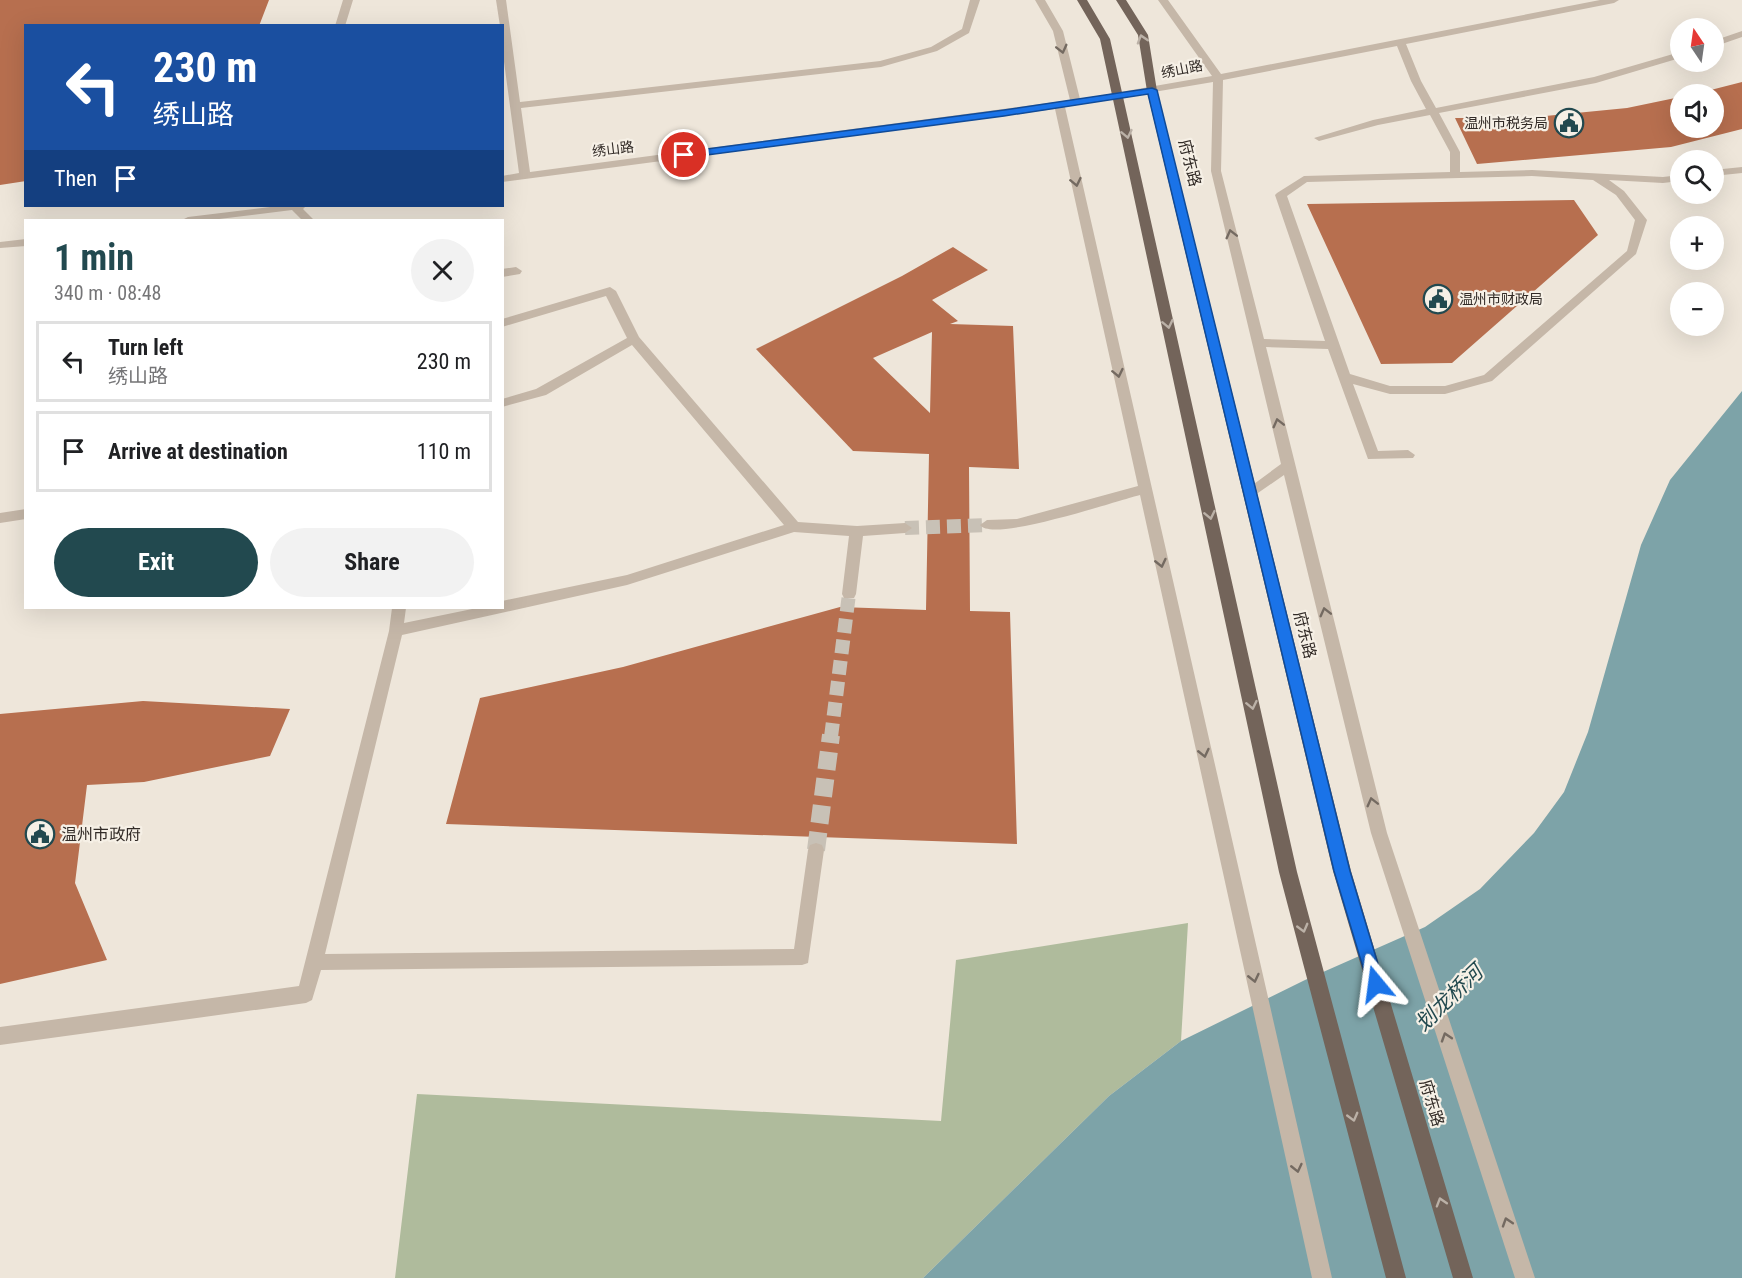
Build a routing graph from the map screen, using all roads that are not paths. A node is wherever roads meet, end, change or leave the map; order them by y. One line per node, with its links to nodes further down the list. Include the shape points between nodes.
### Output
1 (348, 0): 9 (street)
2 (501, 0): 19 (street)
3 (975, 0): 19 (street, via 966,31 934,49 880,64)
4 (1040, 0): 17 (street, one-way to 17, via 1058,31)
5 (1082, 0): 16 (main road, via 1105,39)
6 (1121, 0): 15 (main road, 府东路, one-way to 6, via 1143,35)
7 (1163, 0): 14 (street)
8 (1614, 0): 12 (street, 绣山路)
9 (341, 24)
10 (1742, 34): 11 (street)
11 (1724, 40)
12 (1401, 44): 14 (street, 绣山路); 20 (street)
13 (1670, 58): 20 (street, via 1596,80)
14 (1218, 78): 15 (street, 绣山路); 39 (street, one-way to 14, via 1216,171)
15 (1152, 90): 16 (street, 绣山路); 46 (main road, 府东路)
16 (1118, 96): 17 (street, 绣山路); 62 (main road, one-way to 62, via 1288,872)
17 (1076, 102): 18 (street, 绣山路)
18 (1059, 105): 25 (street, 绣山路); 45 (street, one-way to 45)
19 (515, 106): 25 (street)
20 (1432, 111): 21 (street); 24 (street, via 1455,152)
21 (1319, 138)
22 (1742, 170): 23 (street)
23 (1724, 172)
24 (1455, 175): 26 (street); 40 (street, via 1304,179 1281,195)
25 (525, 176): 27 (street, 绣山路)
26 (1594, 176): 28 (street); 41 (street, via 1620,193 1641,220 1632,252 1488,378 1445,390 1390,390)
27 (504, 179)
28 (1670, 179)
29 (289, 207): 31 (street)
30 (298, 207): 32 (street)
31 (196, 219)
32 (307, 219)
33 (24, 242): 34 (street)
34 (0, 245)
35 (516, 271): 36 (street)
36 (504, 273)
37 (504, 322): 38 (street, via 610,291)
38 (634, 339): 42 (street, via 541,392); 50 (street)
39 (1258, 343): 40 (street); 44 (street, one-way to 39)
40 (1333, 345): 41 (street)
41 (1345, 377): 43 (street, via 1373,456)
42 (504, 402)
43 (1408, 455)
44 (1288, 466): 46 (street); 64 (street, one-way to 44, via 1379,833)
45 (1144, 489): 49 (street, via 1017,524); 61 (street, one-way to 61)
46 (1250, 492): 63 (main road, 府东路, one-way to 46, via 1342,871)
47 (24, 514): 48 (street)
48 (0, 518)
49 (987, 525)
50 (794, 527): 52 (street); 54 (street, via 627,580)
51 (905, 528): 52 (street)
52 (857, 531): 53 (street)
53 (849, 594)
54 (504, 607)
55 (399, 609): 57 (street)
56 (493, 609): 57 (street)
57 (396, 631): 59 (street)
58 (816, 850): 59 (street, via 802,957)
59 (314, 962): 60 (street, via 306,994)
60 (0, 1036)
61 (1322, 1278)
62 (1396, 1278)
63 (1463, 1278)
64 (1525, 1278)

